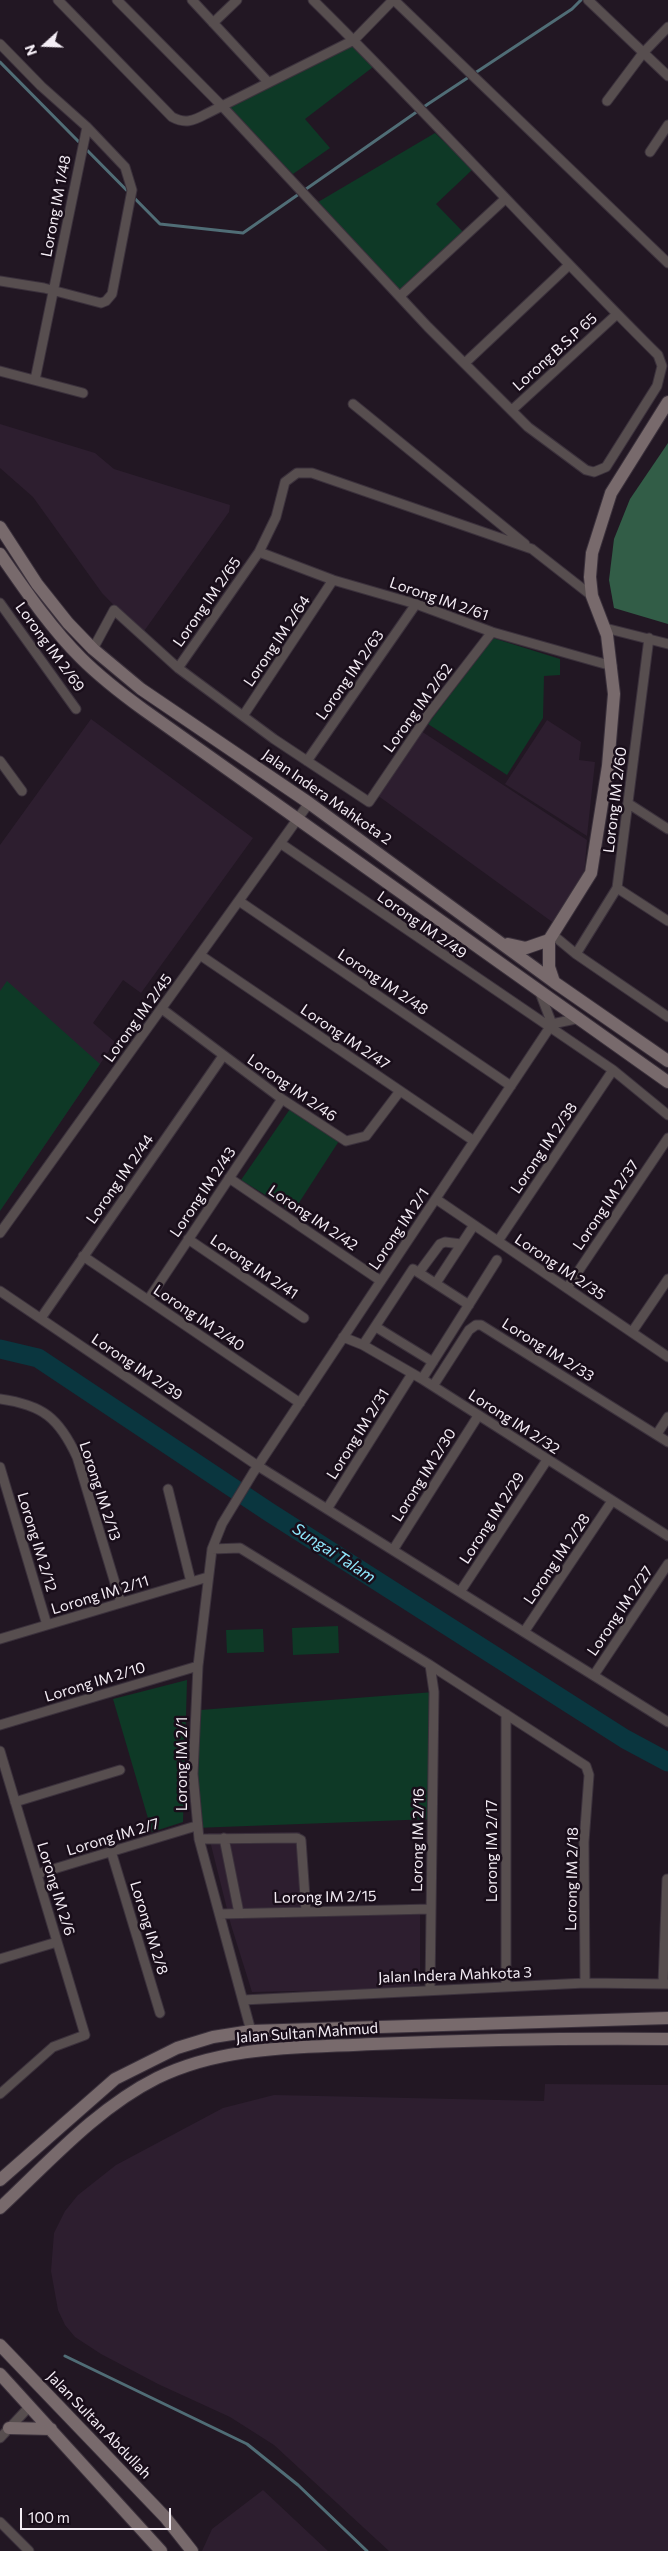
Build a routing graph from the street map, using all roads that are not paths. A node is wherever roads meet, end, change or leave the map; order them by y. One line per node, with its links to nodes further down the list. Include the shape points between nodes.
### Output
1 (58, 0): 16 (street, via 172,117 182,122 192,121)
2 (118, 0): 16 (street)
3 (192, 0): 8 (street)
4 (237, 0): 8 (street)
5 (313, 0): 10 (street)
6 (394, 0): 10 (street); 21 (street)
7 (591, 3): 12 (street)
8 (214, 23): 14 (street)
9 (668, 27): 12 (street)
10 (354, 40): 14 (street); 20 (street)
11 (0, 44): 18 (street)
12 (643, 53): 13 (street); 15 (street)
13 (668, 76)
14 (268, 82): 16 (street)
15 (607, 100)
16 (221, 105): 25 (street)
17 (668, 125): 19 (street)
18 (86, 128): 24 (street, Lorong IM 1/48); 24 (street, via 125,167 132,190 112,294 100,303)
19 (650, 152)
20 (505, 199): 22 (street); 25 (street)
21 (668, 263)
22 (568, 266): 26 (street); 27 (street)
23 (0, 281): 24 (street)
24 (54, 291): 29 (street, Lorong IM 1/48)
25 (400, 296): 27 (street)
26 (617, 314): 33 (street, Lorong B.S.P 65); 33 (street, via 658,355 662,366 657,386 611,461 600,470 586,470 528,427)
27 (466, 362): 33 (street)
28 (0, 371): 29 (street)
29 (35, 380): 30 (street)
30 (82, 393)
31 (668, 402): 39 (street, via 611,493 592,553)
32 (353, 404): 35 (street)
33 (512, 410)
34 (0, 527): 46 (street, Jalan Indera Mahkota 2, via 51,603)
35 (532, 549): 36 (street, Lorong IM 2/65, via 312,473 297,473 285,482 276,517); 39 (street)
36 (259, 552): 38 (street, Lorong IM 2/61); 48 (street, Lorong IM 2/65)
37 (0, 554): 56 (street, via 31,600 81,658 109,683)
38 (333, 580): 41 (street, Lorong IM 2/61); 50 (street, Lorong IM 2/64)
39 (592, 596): 42 (street)
40 (0, 603): 49 (street, Lorong IM 2/69)
41 (416, 604): 43 (street, Lorong IM 2/61); 52 (street, Lorong IM 2/63)
42 (605, 628): 44 (street); 47 (street)
43 (492, 632): 47 (street, Lorong IM 2/61); 52 (street, Lorong IM 2/62, via 428,715 369,802)
44 (649, 638): 45 (street); 55 (street, Lorong IM 2/60)
45 (668, 644)
46 (93, 649): 48 (street, via 114,610); 54 (street, Jalan Indera Mahkota 2, via 141,689)
47 (612, 666): 62 (street, via 614,694 608,766 592,873)
48 (178, 668): 50 (street)
49 (76, 708)
50 (242, 716): 52 (street)
51 (0, 761): 53 (street)
52 (306, 761)
53 (22, 791)
54 (309, 803): 56 (street, Lorong IM 2/45); 63 (street, Jalan Indera Mahkota 2)
55 (629, 804): 57 (street); 59 (street, Lorong IM 2/60)
56 (298, 819): 58 (street, Lorong IM 2/45); 67 (street)
57 (668, 829)
58 (280, 843): 60 (street, Lorong IM 2/45); 71 (street, Lorong IM 2/49)
59 (617, 888): 61 (street); 64 (street, Lorong IM 2/60)
60 (239, 901): 65 (street, Lorong IM 2/45); 76 (street, Lorong IM 2/48)
61 (668, 921)
62 (551, 937): 63 (street, via 526,948); 64 (street); 66 (street, via 549,967)
63 (500, 942): 66 (street, Jalan Indera Mahkota 2)
64 (576, 954): 69 (street)
65 (200, 955): 68 (street, Lorong IM 2/45); 77 (street, Lorong IM 2/47)
66 (554, 982): 73 (street, Jalan Indera Mahkota 2)
67 (539, 989): 70 (street); 71 (street)
68 (162, 1009): 72 (street, Lorong IM 2/46); 84 (street, Lorong IM 2/45)
69 (668, 1017)
70 (580, 1018): 71 (street); 75 (street)
71 (551, 1026): 74 (street, Lorong IM 2/49); 76 (street, Lorong IM 2/1)
72 (223, 1056): 78 (street, Lorong IM 2/46); 90 (street, Lorong IM 2/44)
73 (668, 1060)
74 (613, 1070): 79 (street, Lorong IM 2/49); 88 (street, Lorong IM 2/38)
75 (668, 1082)
76 (511, 1086): 81 (street, Lorong IM 2/1)
77 (400, 1091): 78 (street, Lorong IM 2/46, via 366,1136 346,1141); 81 (street, Lorong IM 2/47)
78 (282, 1100): 82 (street, Lorong IM 2/43)
79 (668, 1114)
80 (668, 1138): 97 (street, Lorong IM 2/37)
81 (474, 1141): 83 (street, Lorong IM 2/1)
82 (229, 1178): 87 (street, Lorong IM 2/43); 95 (street, Lorong IM 2/42)
83 (436, 1199): 85 (street, Lorong IM 2/35); 95 (street, Lorong IM 2/1)
84 (3, 1223): 86 (street, Lorong IM 2/45)
85 (474, 1225): 88 (street, Lorong IM 2/35); 89 (street)
86 (0, 1233)
87 (188, 1240): 101 (street, Lorong IM 2/43); 104 (street, Lorong IM 2/41)
88 (498, 1241): 97 (street, Lorong IM 2/35)
89 (461, 1244): 92 (street, via 440,1244); 96 (street)
90 (83, 1256): 101 (street, Lorong IM 2/40); 103 (street, Lorong IM 2/44)
91 (496, 1260): 102 (street)
92 (420, 1271): 96 (street); 105 (street, via 413,1270)
93 (668, 1278): 106 (street)
94 (0, 1281): 99 (street)
95 (381, 1281): 107 (street, Lorong IM 2/1)
96 (436, 1282): 102 (street)
97 (567, 1288): 106 (street, Lorong IM 2/35)
98 (0, 1291): 99 (street, Lorong IM 2/39)
99 (10, 1298): 100 (street); 103 (street, Lorong IM 2/39)
100 (0, 1300)
101 (148, 1300): 115 (street, Lorong IM 2/40)
102 (469, 1305): 110 (street)
103 (40, 1318): 122 (street, Lorong IM 2/39)
104 (304, 1318)
105 (376, 1327): 108 (street); 110 (street)
106 (632, 1332): 109 (street, Lorong IM 2/35)
107 (344, 1337): 108 (street, Lorong IM 2/32); 115 (street, Lorong IM 2/1)
108 (363, 1345): 111 (street, Lorong IM 2/32)
109 (668, 1357)
110 (433, 1362): 112 (street)
111 (412, 1374): 112 (street, Lorong IM 2/32); 125 (street, Lorong IM 2/31)
112 (422, 1379): 113 (street, Lorong IM 2/32)
113 (433, 1386): 116 (street, Lorong IM 2/32); 118 (street, Lorong IM 2/33, via 469,1330 481,1325)
114 (0, 1399): 133 (street, Lorong IM 2/13, via 23,1402 56,1421 67,1436 77,1457)
115 (300, 1403): 122 (street, Lorong IM 2/1)
116 (478, 1416): 120 (street, Lorong IM 2/32); 128 (street, Lorong IM 2/30)
117 (668, 1417): 118 (street)
118 (656, 1434): 119 (street, Lorong IM 2/33)
119 (668, 1442)
120 (547, 1460): 124 (street, Lorong IM 2/32); 132 (street, Lorong IM 2/29)
121 (0, 1467): 134 (street, Lorong IM 2/12)
122 (255, 1470): 125 (street, Lorong IM 2/39); 127 (street, Lorong IM 2/1, via 222,1524)
123 (168, 1489): 131 (street)
124 (612, 1501): 126 (street, Lorong IM 2/32); 135 (street, Lorong IM 2/28)
125 (327, 1509): 128 (street, Lorong IM 2/39)
126 (668, 1536)
127 (212, 1549): 130 (street, Lorong IM 2/1); 137 (street, via 240,1548)
128 (393, 1550): 132 (street, Lorong IM 2/39)
129 (668, 1564): 139 (street, Lorong IM 2/27)
130 (208, 1577): 131 (street, Lorong IM 2/11); 138 (street, Lorong IM 2/1)
131 (191, 1582): 133 (street, Lorong IM 2/11)
132 (460, 1592): 135 (street, Lorong IM 2/39)
133 (121, 1603): 134 (street, Lorong IM 2/11)
134 (47, 1625): 136 (street, Lorong IM 2/11)
135 (524, 1632): 139 (street, Lorong IM 2/39)
136 (0, 1639)
137 (430, 1665): 140 (street); 152 (street, Lorong IM 2/16, via 434,1692)
138 (198, 1666): 142 (street, Lorong IM 2/10); 146 (street, Lorong IM 2/1, via 193,1774)
139 (594, 1675): 141 (street, Lorong IM 2/39)
140 (506, 1714): 158 (street, Lorong IM 2/18, via 584,1763 589,1774 584,1842); 160 (street, Lorong IM 2/17)
141 (667, 1718)
142 (0, 1725)
143 (0, 1751): 145 (street, Lorong IM 2/6)
144 (120, 1770): 145 (street)
145 (15, 1802): 150 (street, Lorong IM 2/6)
146 (196, 1826): 148 (street, Lorong IM 2/1); 149 (street, Lorong IM 2/7)
147 (224, 1838): 148 (street); 153 (street, via 301,1840); 154 (street)
148 (199, 1839): 155 (street, Lorong IM 2/1)
149 (111, 1851): 150 (street, Lorong IM 2/7); 163 (street, Lorong IM 2/8)
150 (36, 1874): 156 (street, Lorong IM 2/6)
151 (667, 1879): 159 (street)
152 (430, 1909): 153 (street, Lorong IM 2/15); 161 (street, Lorong IM 2/16)
153 (306, 1911): 154 (street, Lorong IM 2/15)
154 (239, 1913): 155 (street, Lorong IM 2/15)
155 (220, 1914): 162 (street, Lorong IM 2/1)
156 (57, 1942): 157 (street); 167 (street, Lorong IM 2/6, via 85,2035 53,2047)
157 (0, 1959)
158 (585, 1983): 159 (street, Jalan Indera Mahkota 3); 160 (street, Jalan Indera Mahkota 3)
159 (666, 1983)
160 (506, 1987): 161 (street, Jalan Indera Mahkota 3)
161 (430, 1989): 162 (street, Jalan Indera Mahkota 3)
162 (243, 2000): 165 (street, Lorong IM 2/1)
163 (160, 2013)
164 (668, 2018): 165 (street, Jalan Sultan Mahmud)
165 (251, 2031): 168 (street, Jalan Sultan Mahmud, via 213,2037 177,2048 116,2079)
166 (668, 2039): 169 (street, Jalan Sultan Mahmud, via 531,2038 399,2043 272,2049 211,2058 158,2077 108,2108)
167 (0, 2094)
168 (0, 2180)
169 (0, 2208)
170 (0, 2345): 178 (street, Jalan Sultan Abdullah, via 165,2517)
171 (0, 2374): 172 (street)
172 (30, 2406): 173 (street); 174 (street)
173 (51, 2429): 174 (street); 177 (street)
174 (4, 2433)
175 (0, 2522): 176 (street)
176 (29, 2551)
177 (161, 2551)
178 (192, 2551)

